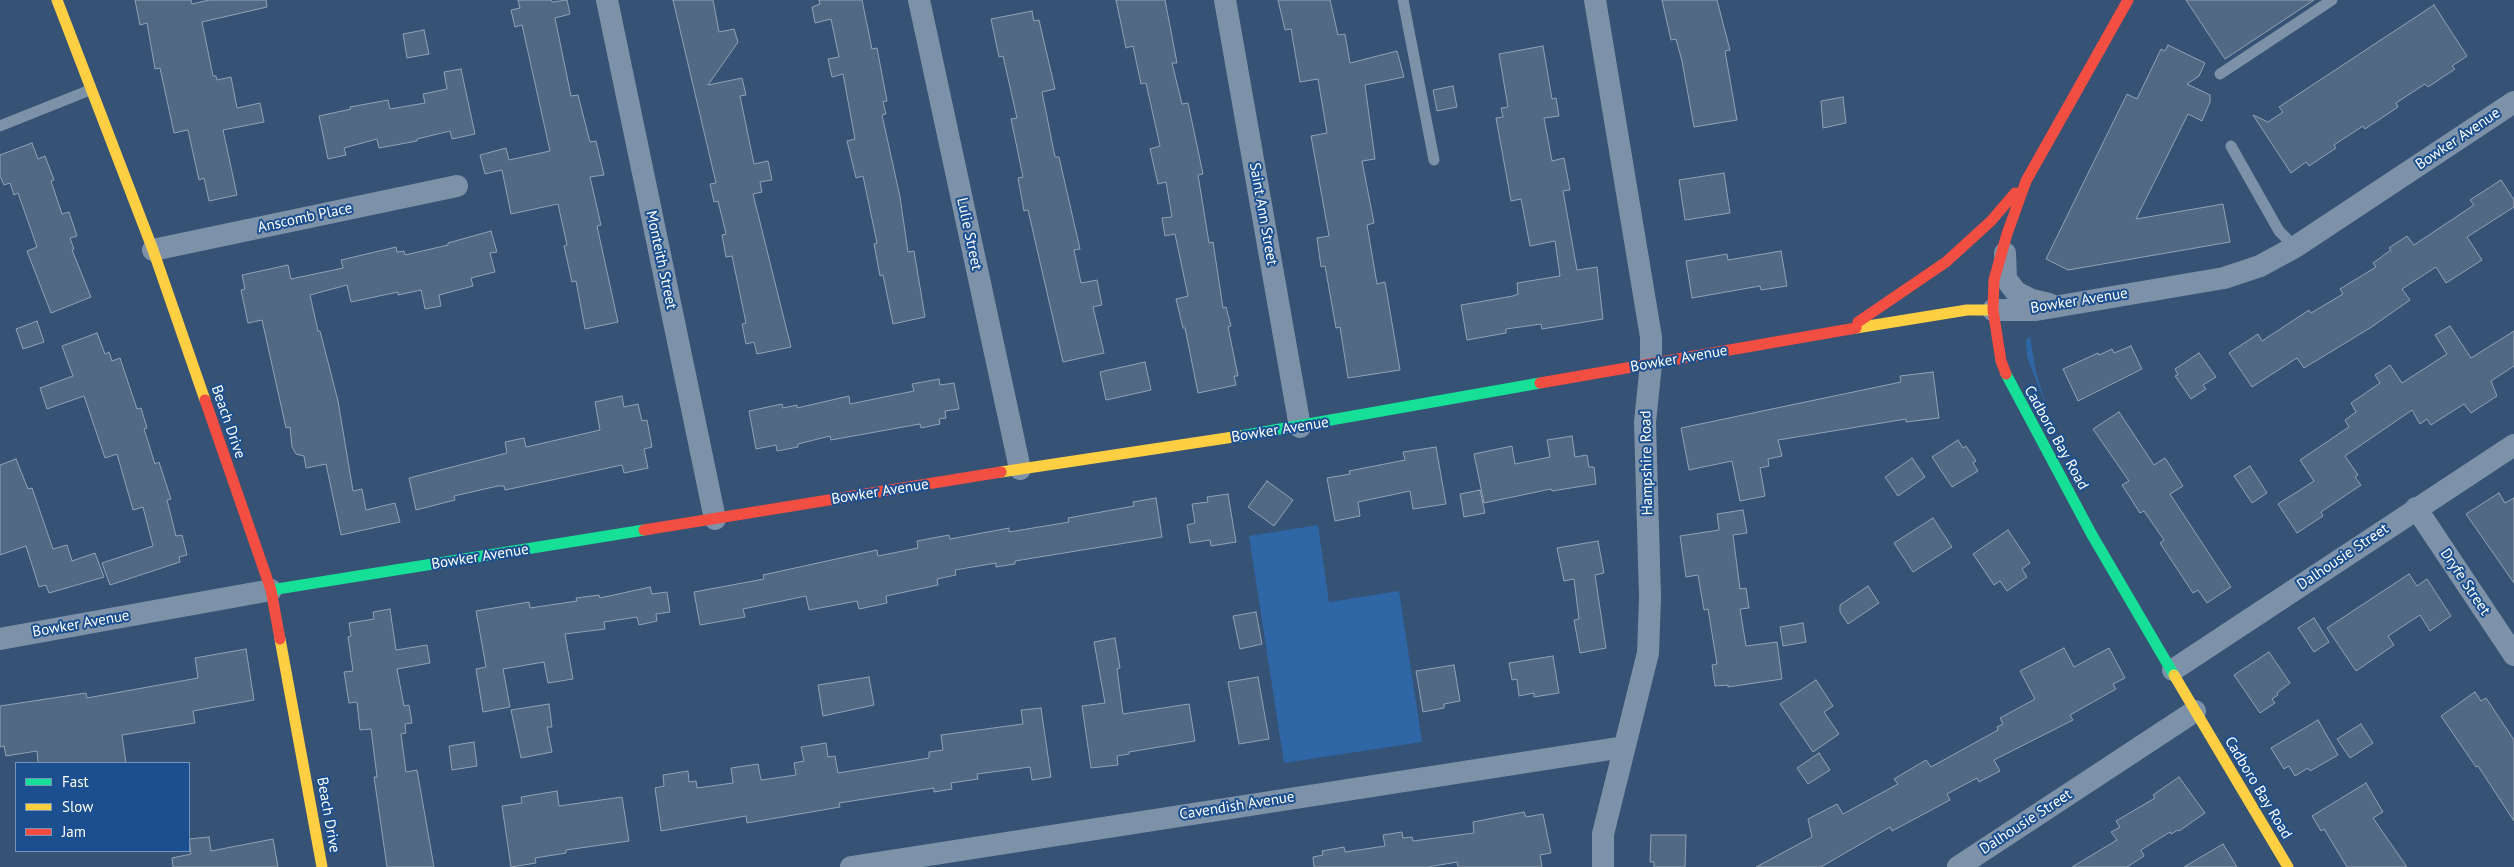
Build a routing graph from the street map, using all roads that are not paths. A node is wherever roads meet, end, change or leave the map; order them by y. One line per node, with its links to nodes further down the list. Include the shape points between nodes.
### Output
1 (57, 0): 10 (main road, Beach Drive)
2 (607, 0): 28 (street, Monteith Street)
3 (919, 0): 26 (street, Lulie Street)
4 (1226, 0): 24 (street, Saint Ann Street)
5 (1403, 0): 14 (lane)
6 (1595, 0): 23 (street, Hampshire Road, via 1650,328)
7 (2128, 0): 15 (main road, Cadboro Bay Road)
8 (2332, 0): 9 (lane)
9 (2220, 74)
10 (90, 90): 12 (lane); 19 (main road, Beach Drive)
11 (2514, 102): 18 (street, Bowker Avenue)
12 (0, 126)
13 (2231, 146): 18 (lane, via 2279,231)
14 (1434, 160)
15 (2026, 181): 17 (main road, Cadboro Bay Road); 22 (main road, via 1946,262)
16 (457, 186): 19 (street, Anscomb Place)
17 (2007, 234): 20 (street, via 2006,279 2016,292 2032,300); 21 (main road, Cadboro Bay Road, via 1994,280)
18 (2294, 247): 20 (street, Bowker Avenue, via 2260,266 2224,278)
19 (153, 250): 29 (main road, Beach Drive)
20 (2058, 306): 21 (street, Bowker Avenue, via 2036,310)
21 (1993, 310): 22 (main road, Bowker Avenue, via 1967,310); 32 (main road, Cadboro Bay Road, via 2001,361 2009,384 2092,535)
22 (1844, 330): 23 (main road, Bowker Avenue)
23 (1651, 364): 24 (main road, Bowker Avenue); 34 (street, Hampshire Road, via 1645,422 1650,597 1648,653)
24 (1300, 427): 26 (main road, Bowker Avenue)
25 (2514, 445): 27 (street, Dalhousie Street)
26 (1020, 469): 28 (main road, Bowker Avenue)
27 (2416, 508): 31 (street, Dryfe Street); 32 (street, Dalhousie Street)
28 (715, 520): 29 (main road, Bowker Avenue)
29 (271, 590): 30 (street, Bowker Avenue); 35 (main road, Beach Drive)
30 (0, 639)
31 (2514, 655)
32 (2173, 670): 33 (main road, Cadboro Bay Road)
33 (2195, 711): 38 (street, Dalhousie Street); 39 (main road, Cadboro Bay Road)
34 (1624, 747): 36 (street, Cavendish Avenue); 37 (street, Hampshire Road, via 1603,834)
35 (322, 867)
36 (851, 867)
37 (1603, 867)
38 (1958, 867)
39 (2288, 867)

